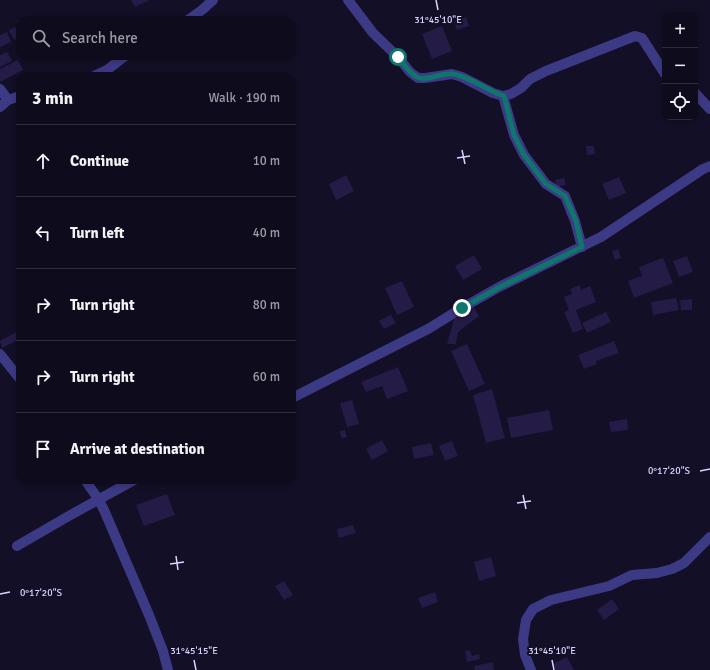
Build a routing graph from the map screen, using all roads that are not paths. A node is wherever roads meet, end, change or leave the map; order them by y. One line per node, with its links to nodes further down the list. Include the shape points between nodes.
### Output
1 (213, 0): 3 (street)
2 (348, 0): 8 (street, via 372,33 418,78 452,74)
3 (194, 16)
4 (120, 60): 6 (street)
5 (662, 69): 8 (street, via 642,38 635,36 546,71)
6 (103, 72)
7 (0, 89): 11 (street)
8 (504, 96): 15 (street, via 514,135 524,155 546,184 565,196 576,221)
9 (698, 96): 13 (street)
10 (16, 97): 11 (street)
11 (8, 100): 12 (street)
12 (0, 108)
13 (710, 109)
14 (710, 166): 15 (street)
15 (582, 247): 18 (street, via 500,287 428,329)
16 (0, 354): 17 (street)
17 (16, 374)
18 (296, 396)
19 (88, 484): 21 (street)
20 (127, 484): 21 (street)
21 (99, 500): 23 (street); 24 (street, via 149,615)
22 (710, 537): 25 (street, via 684,563 672,569 632,575 610,586 551,600 533,609 526,620 523,639 525,655)
23 (17, 546)
24 (168, 670)
25 (531, 670)

